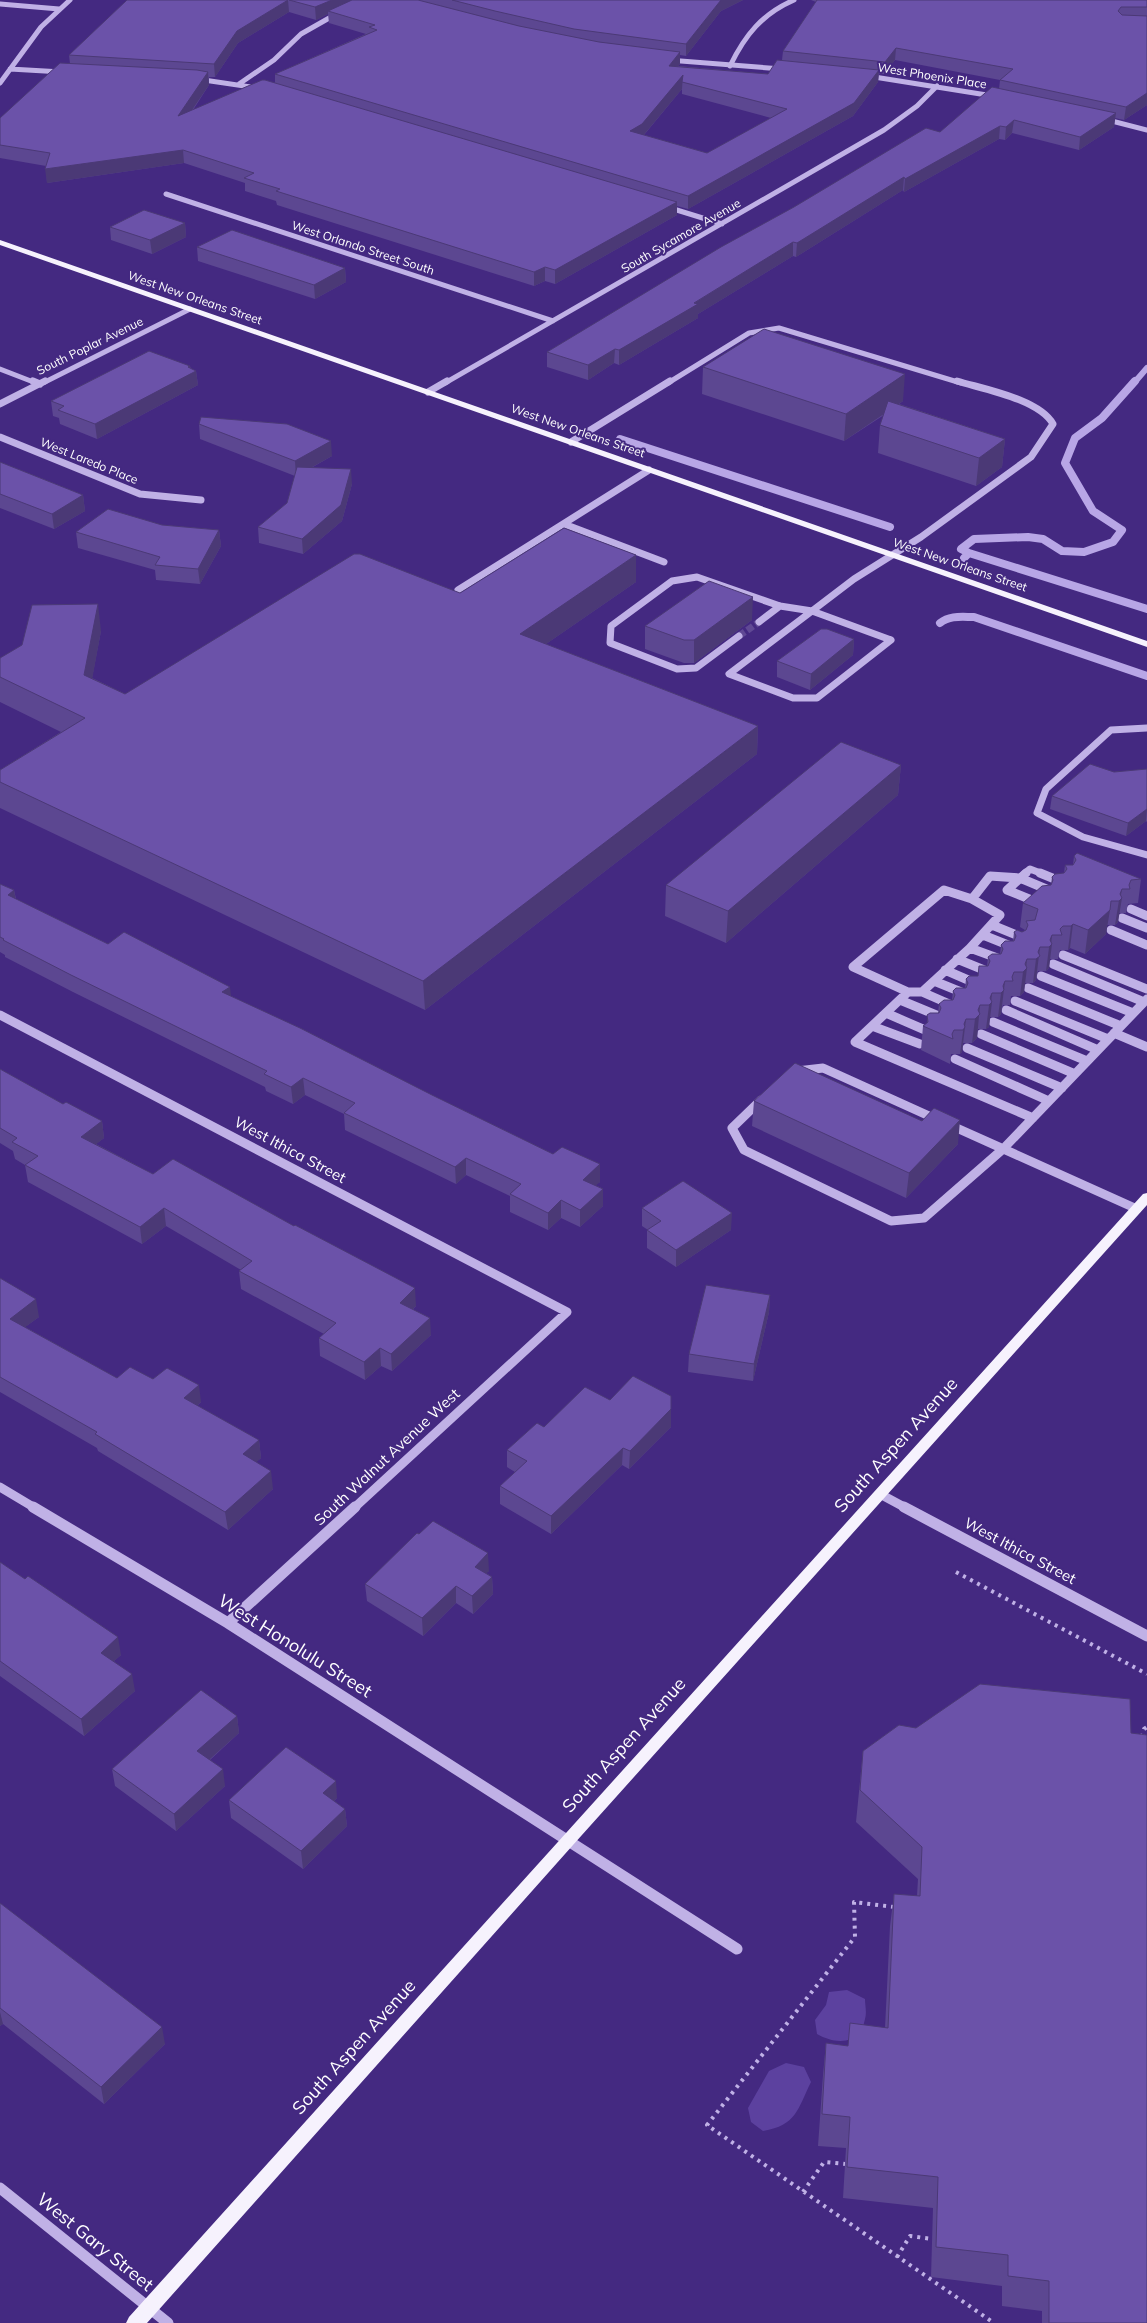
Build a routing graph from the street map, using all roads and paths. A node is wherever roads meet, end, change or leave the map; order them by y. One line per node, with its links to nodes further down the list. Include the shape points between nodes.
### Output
1 (70, 0): 4 (street)
2 (794, 0): 7 (street, via 771,11 750,29)
3 (0, 4): 4 (street)
4 (59, 9): 8 (street)
5 (346, 9): 14 (street, via 300,34 274,60)
6 (661, 59): 7 (street)
7 (730, 66): 9 (street)
8 (10, 69): 10 (street); 13 (street)
9 (789, 70)
10 (69, 72)
11 (863, 76): 15 (street, West Phoenix Place)
12 (190, 79): 14 (street)
13 (0, 83)
14 (239, 84): 16 (street)
15 (937, 86): 17 (street, West Phoenix Place); 22 (street, South Sycamore Avenue, via 917,106 884,130)
16 (267, 90)
17 (1001, 98)
18 (1100, 118): 19 (street)
19 (1147, 130)
20 (166, 194): 25 (street, West Orlando Street South)
21 (664, 207): 22 (street)
22 (722, 224): 25 (street, South Sycamore Avenue)
23 (0, 242): 24 (main road, West New Orleans Street)
24 (190, 309): 27 (street, South Poplar Avenue); 28 (main road, West New Orleans Street)
25 (553, 321): 28 (street, South Sycamore Avenue)
26 (0, 369): 27 (street)
27 (40, 384): 29 (street, South Poplar Avenue)
28 (428, 392): 31 (main road, West New Orleans Street)
29 (0, 404)
30 (0, 437): 33 (street, West Laredo Place, via 140,494)
31 (571, 442): 32 (main road, West New Orleans Street); 35 (street, via 749,333 779,328 1019,400 1048,415 1053,424 1031,457)
32 (649, 470): 34 (street); 35 (main road, West New Orleans Street)
33 (201, 500)
34 (564, 524): 36 (street); 37 (street)
35 (892, 555): 39 (street); 42 (main road, West New Orleans Street)
36 (664, 562)
37 (458, 590)
38 (780, 606): 39 (street); 40 (street); 41 (street, via 697,577 672,581 611,626 610,644 677,669 696,668)
39 (812, 611): 39 (street, via 729,674 793,698 817,698 891,640)
40 (759, 622)
41 (739, 636)
42 (1147, 644)
43 (1147, 728): 44 (lane, via 1111,730 1046,789 1037,813 1083,838)
44 (1147, 855)
45 (1020, 878): 46 (street, via 1030,869); 47 (street); 48 (street, via 990,876); 49 (street, via 1007,890)
46 (1066, 884)
47 (1057, 893)
48 (972, 899): 53 (street, via 1000,915); 72 (street, via 944,890 853,967)
49 (1044, 905)
50 (1131, 910): 51 (lane)
51 (1147, 916)
52 (1122, 918): 54 (street)
53 (992, 925): 56 (street); 57 (street)
54 (1147, 928)
55 (1111, 930): 58 (street)
56 (983, 935): 59 (street); 60 (street)
57 (1028, 940)
58 (1147, 945)
59 (970, 948): 62 (street); 63 (street)
60 (1019, 950)
61 (1063, 955): 71 (street)
62 (957, 959): 65 (street); 66 (street)
63 (1007, 961)
64 (1053, 964): 77 (street)
65 (945, 970): 68 (street); 69 (street)
66 (994, 974)
67 (1041, 976): 81 (street)
68 (934, 981): 73 (street); 74 (street)
69 (981, 986)
70 (1028, 988): 87 (street)
71 (1147, 989)
72 (908, 992): 73 (street); 75 (street)
73 (922, 992): 78 (street)
74 (971, 996)
75 (900, 1000): 80 (street); 83 (street)
76 (1015, 1000): 87 (lane)
77 (1145, 1001): 81 (street)
78 (959, 1008)
79 (1006, 1010): 92 (lane)
80 (886, 1013): 85 (street); 86 (street)
81 (1133, 1013): 87 (street)
82 (0, 1015): 104 (street, West Ithica Street)
83 (946, 1020)
84 (993, 1022): 94 (street)
85 (872, 1026): 89 (street); 100 (street, via 855,1042)
86 (932, 1033)
87 (1114, 1033): 90 (lane); 92 (street)
88 (981, 1034): 96 (street)
89 (920, 1044)
90 (1147, 1047)
91 (967, 1048): 97 (street)
92 (1098, 1050): 94 (street)
93 (955, 1059): 99 (lane)
94 (1087, 1061): 96 (street)
95 (790, 1072): 101 (street, via 823,1068)
96 (1074, 1074): 97 (street)
97 (1062, 1088): 99 (street)
98 (771, 1091): 101 (street, via 732,1128 744,1150 891,1221 924,1218)
99 (1049, 1101): 100 (street)
100 (1033, 1118): 101 (street)
101 (1003, 1149): 103 (street)
102 (1147, 1198): 103 (main road, South Aspen Avenue)
103 (1137, 1209): 106 (main road, South Aspen Avenue)
104 (567, 1312): 108 (street, South Walnut Avenue West)
105 (0, 1486): 108 (street, West Honolulu Street)
106 (880, 1494): 109 (street, West Ithica Street); 113 (main road, South Aspen Avenue)
107 (956, 1572): 110 (path)
108 (228, 1623): 113 (street, West Honolulu Street)
109 (1147, 1636)
110 (1147, 1674)
111 (1147, 1727): 112 (path)
112 (1141, 1742)
113 (568, 1840): 115 (street, West Honolulu Street); 121 (main road, South Aspen Avenue)
114 (899, 1907): 118 (path, via 854,1902 854,1937 707,2125)
115 (737, 1949)
116 (845, 2164): 118 (path, via 824,2162)
117 (0, 2188): 121 (street, West Gary Street)
118 (803, 2192): 120 (path)
119 (932, 2239): 120 (path, via 910,2236)
120 (897, 2257): 124 (path)
121 (149, 2308): 122 (main road, South Aspen Avenue); 123 (street, West Gary Street)
122 (136, 2323)
123 (168, 2323)
124 (994, 2323)

